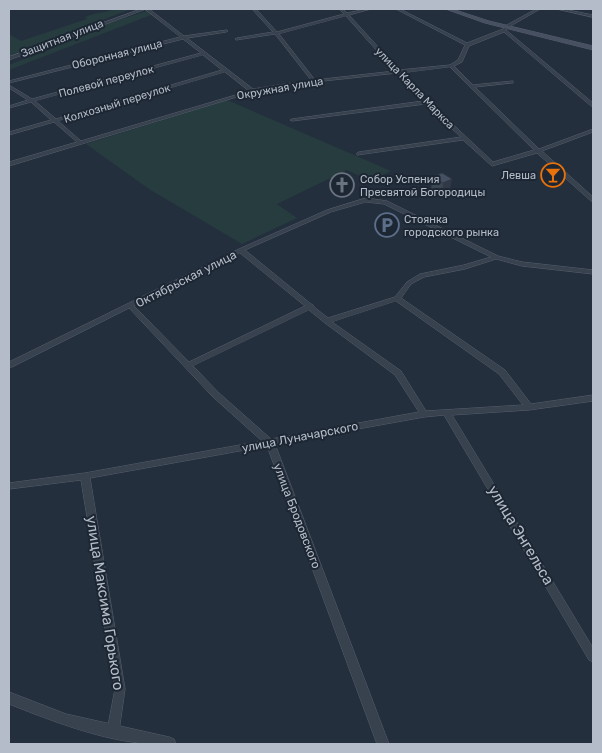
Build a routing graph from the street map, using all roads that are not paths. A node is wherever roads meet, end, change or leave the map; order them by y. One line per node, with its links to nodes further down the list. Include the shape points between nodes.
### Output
1 (146, 9): 14 (street); 19 (street, Защитная улица)
2 (254, 9): 13 (street)
3 (341, 9): 9 (street, улица Карла Маркса)
4 (369, 9): 9 (street)
5 (398, 9): 16 (street)
6 (448, 9): 11 (main road)
7 (538, 9): 11 (street)
8 (559, 9): 10 (street)
9 (346, 14): 13 (street); 22 (street, улица Карла Маркса)
10 (593, 16)
11 (505, 29): 16 (street); 17 (main road); 31 (street)
12 (226, 31): 14 (street, Оборонная улица)
13 (276, 33): 15 (street); 23 (street)
14 (184, 37): 18 (street); 24 (street, Оборонная улица)
15 (237, 40)
16 (467, 45): 20 (street, via 460,61)
17 (593, 48)
18 (202, 54): 21 (street); 29 (street, Полевой переулок)
19 (9, 59)
20 (451, 66): 22 (street, Окружная улица); 27 (street)
21 (225, 71): 28 (street); 34 (street, Колхозный переулок)
22 (399, 71): 23 (street, Окружная улица); 30 (street, улица Карла Маркса)
23 (314, 81): 28 (street, Окружная улица)
24 (9, 82)
25 (512, 82): 27 (street)
26 (9, 86): 29 (street)
27 (472, 86): 39 (street)
28 (252, 91): 38 (street, Окружная улица)
29 (32, 101): 32 (street, Полевой переулок); 34 (street)
30 (426, 102): 33 (street); 37 (street, улица Карла Маркса)
31 (593, 105)
32 (9, 107)
33 (292, 120)
34 (57, 121): 36 (street, Колхозный переулок); 38 (street)
35 (593, 130): 39 (street)
36 (9, 134)
37 (465, 138): 39 (street, улица Карла Маркса, via 492,164); 40 (street)
38 (80, 142): 41 (street, Окружная улица)
39 (538, 151): 42 (street)
40 (358, 154)
41 (9, 164)
42 (593, 200)
43 (241, 250): 44 (street, Октябрьская улица, via 329,212 366,200 385,202); 47 (street, Октябрьская улица); 48 (street)
44 (496, 257): 45 (street, via 522,264); 46 (street, via 422,275 409,283)
45 (593, 272)
46 (397, 298): 49 (street); 53 (street, via 502,372)
47 (132, 306): 50 (street, улица Бродовского); 51 (street, Октябрьская улица)
48 (311, 306): 49 (street); 50 (street)
49 (328, 321): 54 (street, via 398,374)
50 (189, 365): 56 (street, улица Бродовского, via 216,395)
51 (9, 366)
52 (593, 398): 53 (street, улица Луначарского)
53 (529, 407): 55 (street, улица Луначарского)
54 (424, 414): 55 (street, улица Луначарского); 56 (street, улица Луначарского)
55 (447, 414): 59 (street, улица Энгельса)
56 (270, 443): 57 (street, улица Луначарского); 64 (street, улица Бродовского)
57 (85, 476): 58 (street, улица Луначарского); 61 (street, улица Максима Горького, via 120,689)
58 (9, 486)
59 (593, 657)
60 (9, 698): 61 (street, via 66,720)
61 (114, 731): 62 (street)
62 (154, 742): 63 (street)
63 (169, 744)
64 (383, 744)

